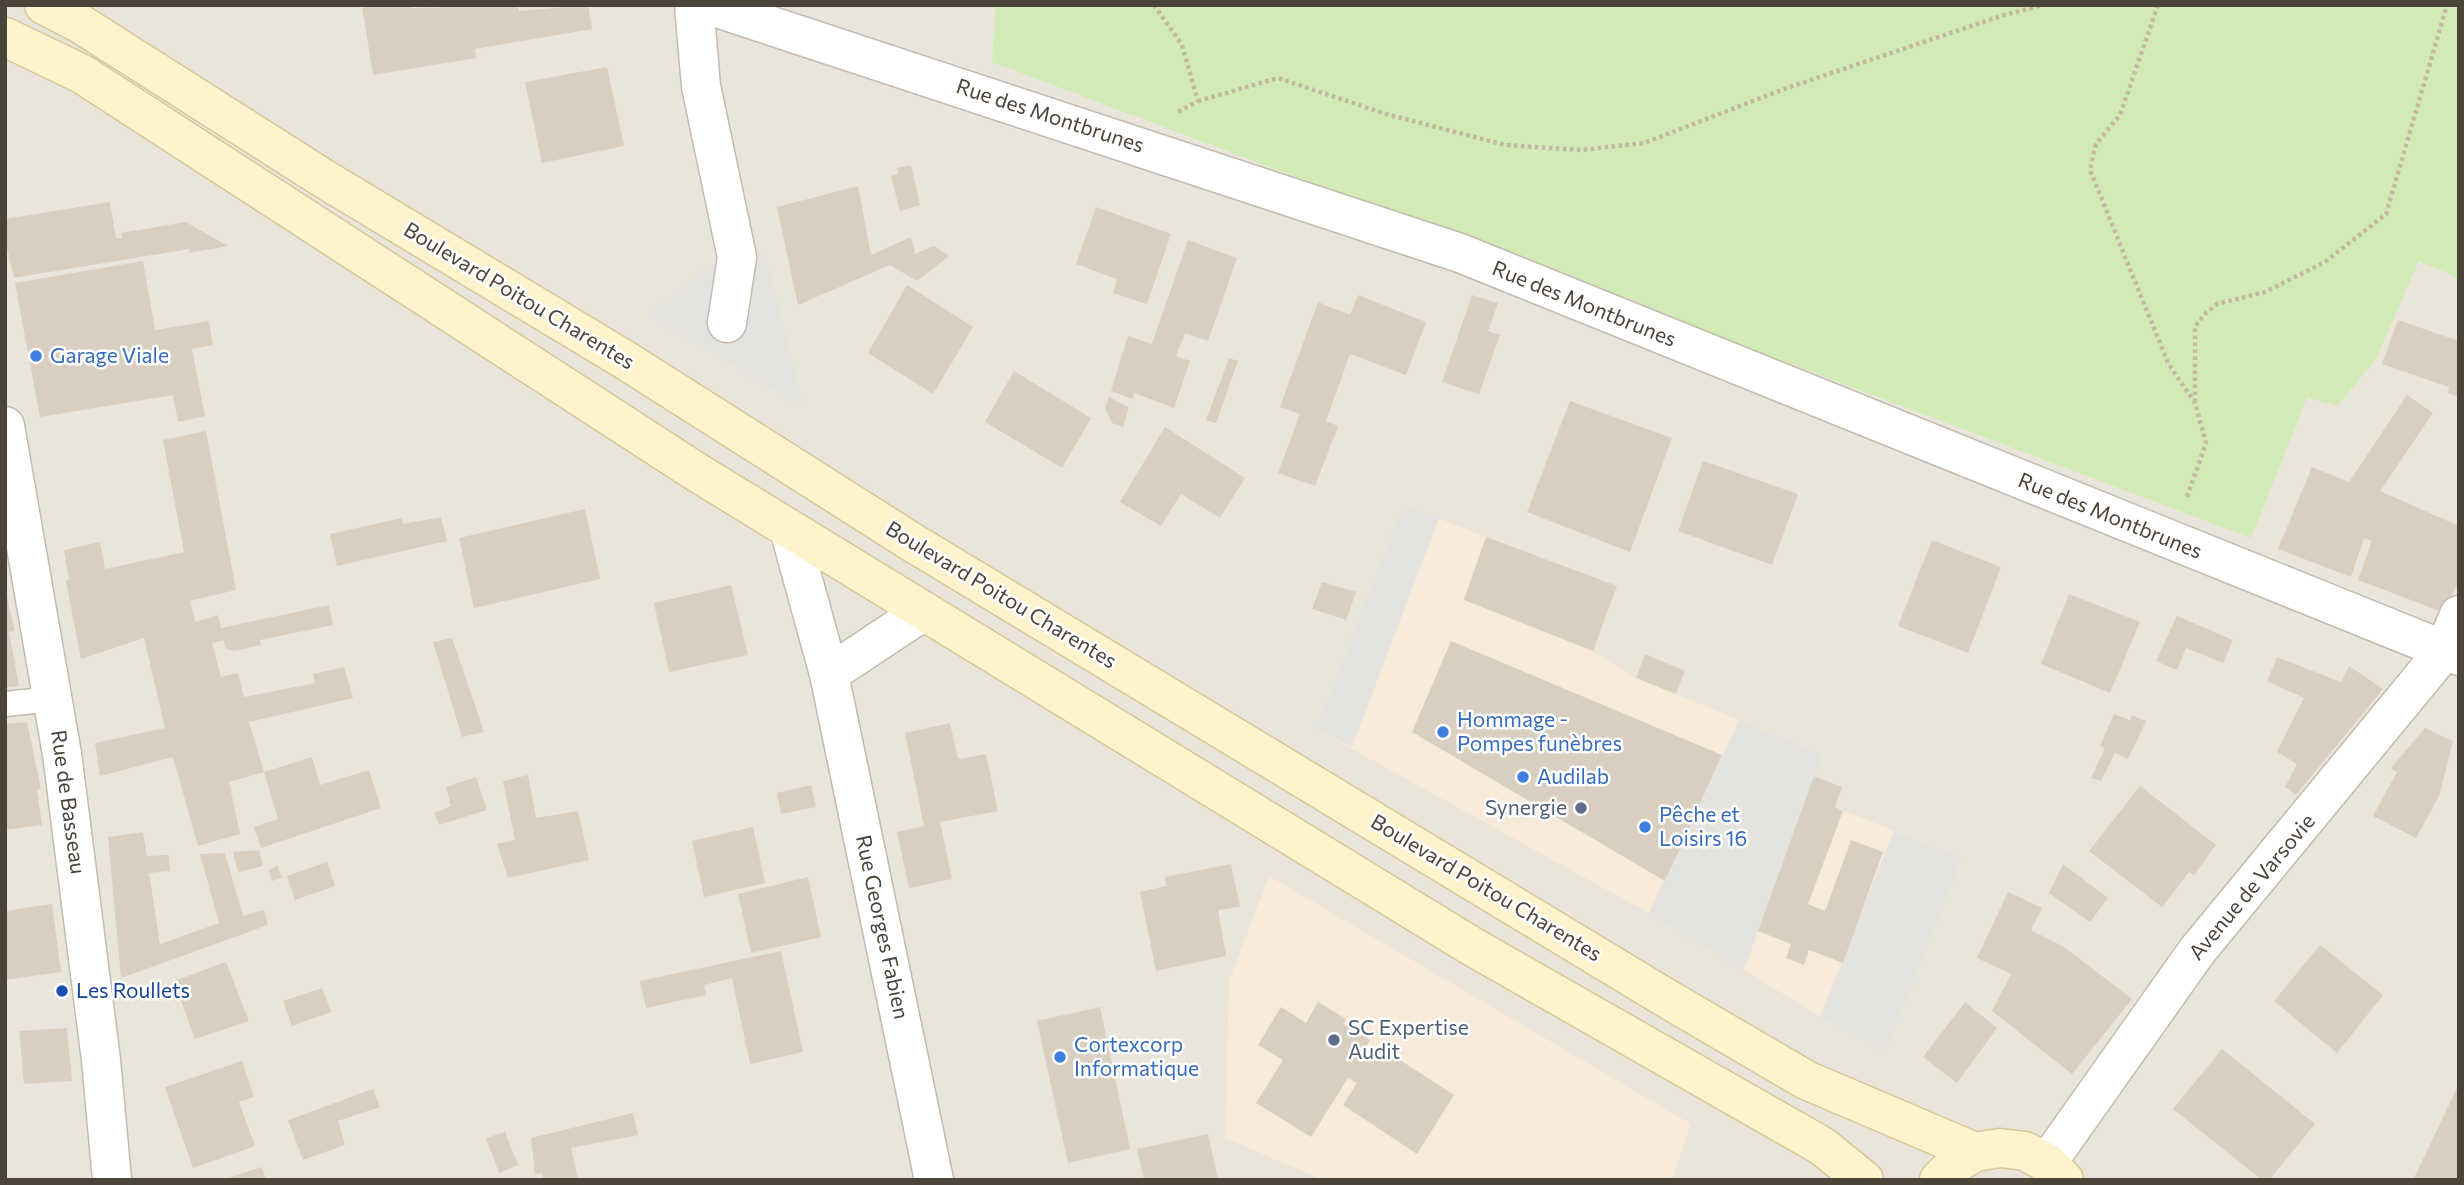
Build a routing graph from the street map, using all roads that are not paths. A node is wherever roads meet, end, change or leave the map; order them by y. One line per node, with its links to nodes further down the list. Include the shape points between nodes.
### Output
1 (44, 5): 14 (main road, Boulevard Poitou Charentes, via 625,360 910,541 1666,998 1807,1080)
2 (694, 5): 5 (street, via 701,86 737,257)
3 (708, 5): 10 (street, Rue des Montbrunes, via 1460,253)
4 (5, 37): 7 (main road, via 82,74)
5 (727, 323)
6 (5, 426): 12 (street, Rue de Basseau)
7 (789, 529): 8 (main road); 11 (street, Rue Georges Fabien)
8 (924, 611): 11 (street); 18 (main road, via 1473,947 1822,1146)
9 (2459, 615): 10 (street, Avenue de Varsovie)
10 (2451, 653): 15 (street, Avenue de Varsovie, via 2197,951)
11 (829, 674): 17 (street, Rue Georges Fabien)
12 (53, 698): 13 (lane); 16 (street, Rue de Basseau, via 78,867)
13 (5, 704)
14 (1975, 1152): 15 (main road, via 2000,1148 2025,1152); 19 (main road)
15 (2056, 1171)
16 (112, 1180)
17 (934, 1180)
18 (1864, 1180)
19 (1939, 1180)

